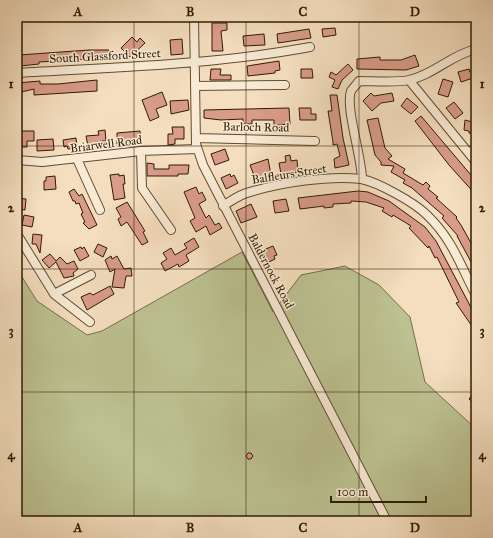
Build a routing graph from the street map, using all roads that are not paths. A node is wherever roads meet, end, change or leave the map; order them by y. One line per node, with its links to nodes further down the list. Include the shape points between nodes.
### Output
1 (194, 17): 4 (street, Baldernock Road)
2 (310, 46): 4 (street, South Glassford Street)
3 (476, 49): 6 (street, via 462,52 428,72)
4 (195, 63): 5 (street, South Glassford Street); 8 (street, Baldernock Road)
5 (17, 73)
6 (408, 80): 13 (street); 17 (street, via 359,81 351,91 350,104)
7 (285, 85): 8 (street)
8 (196, 86): 9 (street, Baldernock Road)
9 (196, 138): 10 (street, Barloch Road); 11 (street, Baldernock Road)
10 (315, 141)
11 (198, 149): 12 (street, Briarwell Road); 18 (street, Baldernock Road)
12 (141, 151): 15 (street, Briarwell Road); 20 (street, via 142,188)
13 (473, 151): 16 (street)
14 (17, 160): 15 (street, Briarwell Road)
15 (76, 160): 19 (street)
16 (476, 162)
17 (362, 179): 18 (street, Balfleurs Street, via 320,179 287,184 248,192); 24 (street, via 393,191 427,214 453,246)
18 (223, 206): 26 (street, Baldernock Road)
19 (100, 210)
20 (172, 230)
21 (17, 234): 23 (street)
22 (91, 276): 23 (street)
23 (54, 294): 25 (street)
24 (476, 295)
25 (90, 322)
26 (387, 521)

